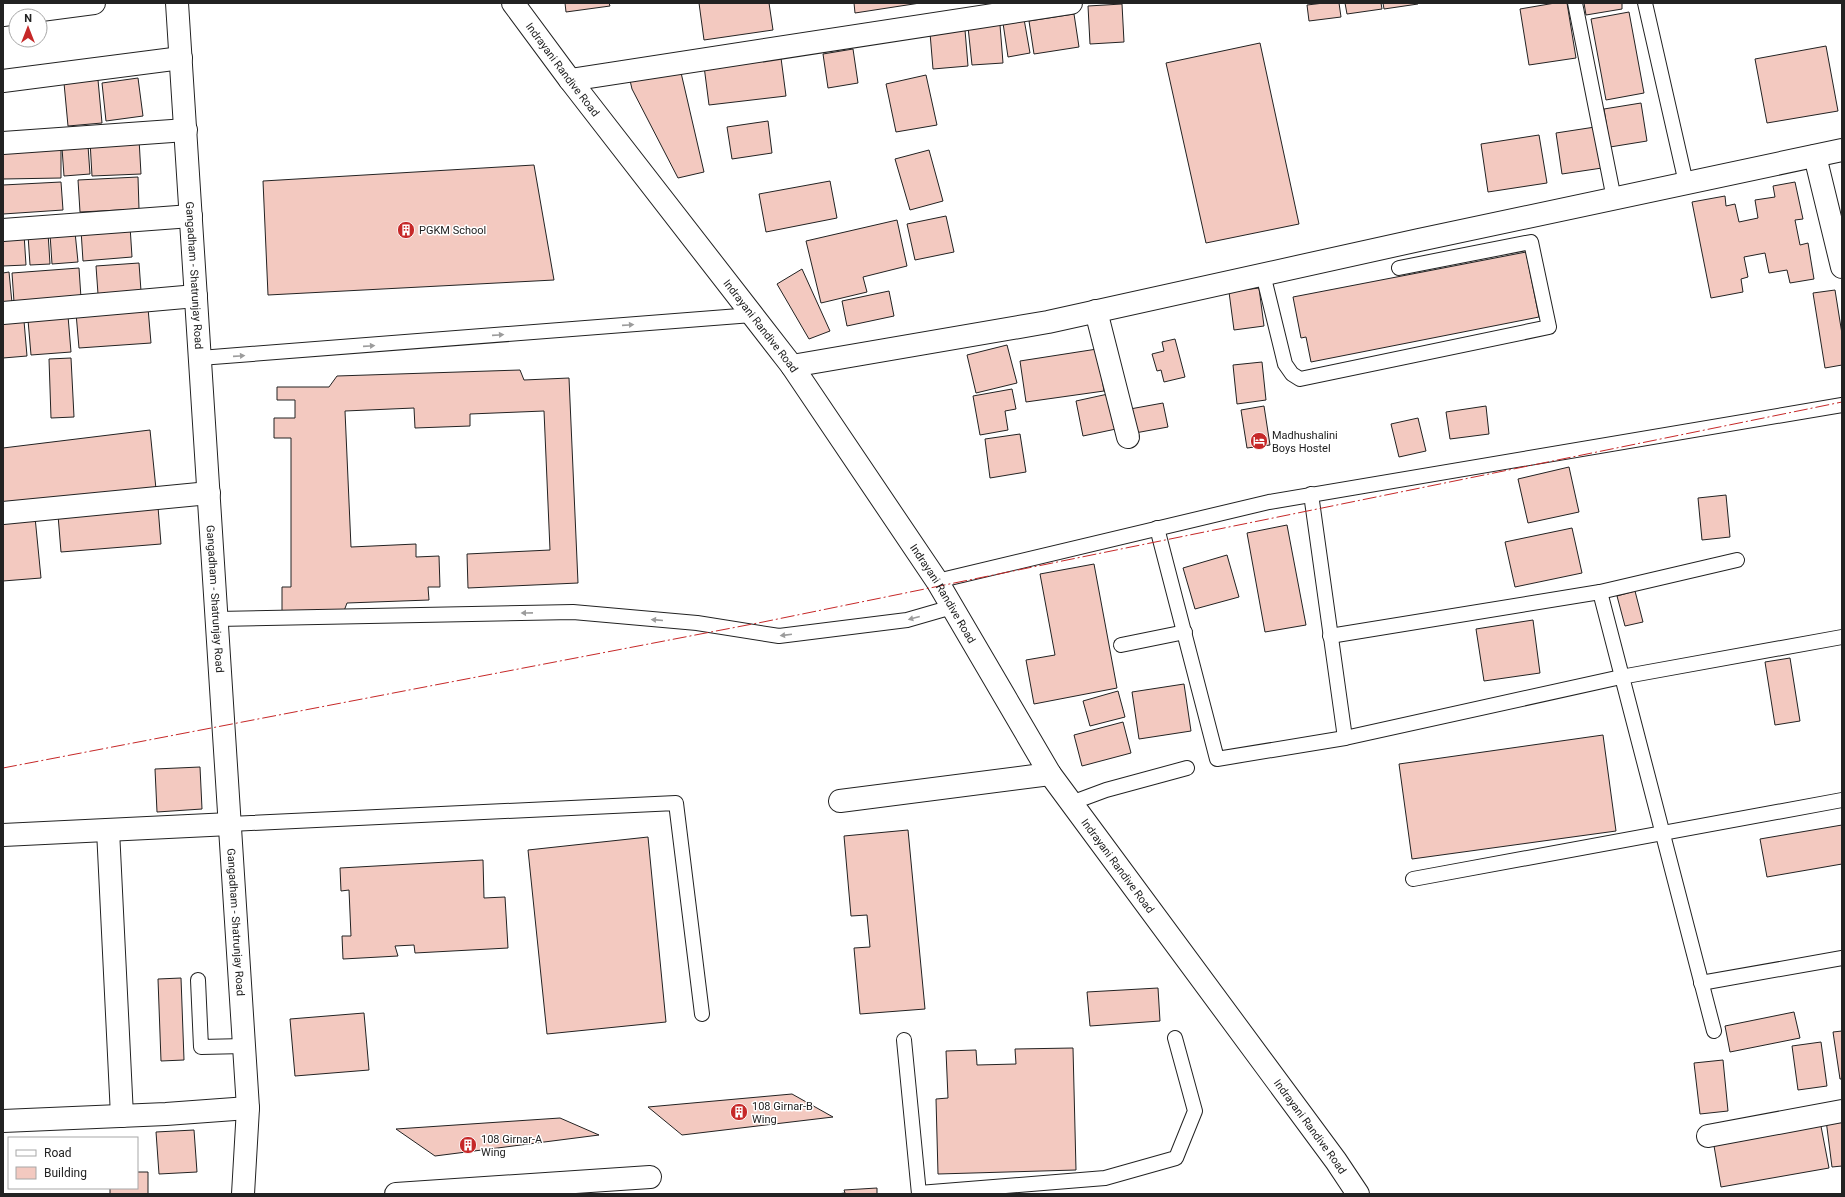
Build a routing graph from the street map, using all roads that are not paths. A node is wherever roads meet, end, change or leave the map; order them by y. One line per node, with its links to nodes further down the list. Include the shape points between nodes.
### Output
1 (94, 3): 7 (street)
2 (178, 3): 8 (street, Gangadham - Shatrunjay Road)
3 (513, 3): 9 (street, Indrayani Randive Road)
4 (1071, 3): 9 (street)
5 (1575, 3): 16 (lane)
6 (1645, 3): 15 (lane)
7 (3, 15)
8 (181, 58): 10 (street); 11 (street, Gangadham - Shatrunjay Road)
9 (570, 80): 25 (street, Indrayani Randive Road)
10 (3, 81)
11 (186, 130): 12 (street); 17 (street, Gangadham - Shatrunjay Road)
12 (3, 143)
13 (1842, 150): 14 (street)
14 (1815, 156): 15 (street); 19 (street)
15 (1686, 183): 16 (street)
16 (1614, 199): 21 (street)
17 (191, 216): 18 (street); 22 (street, Gangadham - Shatrunjay Road)
18 (3, 230)
19 (1842, 267)
20 (1398, 268): 21 (lane, via 1531,242 1549,327 1300,379 1292,374 1285,364)
21 (1263, 274): 23 (street)
22 (196, 296): 24 (street); 26 (street, Gangadham - Shatrunjay Road)
23 (1096, 311): 27 (street); 29 (street)
24 (3, 313)
25 (752, 315): 26 (lane, one-way to 25); 27 (street, Indrayani Randive Road)
26 (200, 358): 30 (street, Gangadham - Shatrunjay Road)
27 (792, 366): 35 (street, Indrayani Randive Road)
28 (1842, 405): 31 (lane)
29 (1128, 437)
30 (209, 493): 32 (street); 38 (street, Gangadham - Shatrunjay Road)
31 (1311, 494): 33 (lane); 40 (lane)
32 (3, 513)
33 (1157, 528): 35 (lane); 39 (lane)
34 (1737, 560): 36 (lane)
35 (937, 581): 37 (street, Indrayani Randive Road)
36 (1600, 592): 40 (lane); 43 (lane)
37 (952, 607): 38 (lane, one-way to 38, via 907,620 779,636 697,623 573,612); 46 (street, Indrayani Randive Road)
38 (217, 619): 50 (street, Gangadham - Shatrunjay Road)
39 (1185, 632): 42 (lane); 44 (lane, via 1217,759)
40 (1330, 636): 44 (lane)
41 (1842, 637): 43 (lane)
42 (1121, 645)
43 (1621, 677): 44 (lane); 52 (lane)
44 (1345, 738)
45 (1187, 768): 49 (lane, via 1106,790)
46 (1050, 774): 48 (street); 49 (street, Indrayani Randive Road)
47 (1842, 800): 52 (lane)
48 (840, 801)
49 (1071, 803): 72 (street, Indrayani Randive Road)
50 (230, 824): 51 (street); 58 (lane, via 676,803); 62 (street, Gangadham - Shatrunjay Road)
51 (108, 830): 53 (street); 65 (street)
52 (1662, 834): 54 (lane); 57 (lane)
53 (3, 835)
54 (1413, 879)
55 (1842, 958): 57 (lane)
56 (198, 980): 62 (lane, via 201,1047)
57 (1701, 983): 59 (lane)
58 (702, 1014)
59 (1714, 1031)
60 (1175, 1038): 71 (lane, via 1195,1111 1176,1158 1105,1178)
61 (904, 1040): 71 (lane)
62 (244, 1046): 63 (street, Gangadham - Shatrunjay Road)
63 (248, 1108): 65 (street); 69 (street, Gangadham - Shatrunjay Road)
64 (1842, 1111): 67 (street)
65 (122, 1116): 66 (street)
66 (3, 1121)
67 (1708, 1136)
68 (650, 1176): 70 (street)
69 (244, 1194)
70 (396, 1194)
71 (919, 1194)
72 (1358, 1194)

